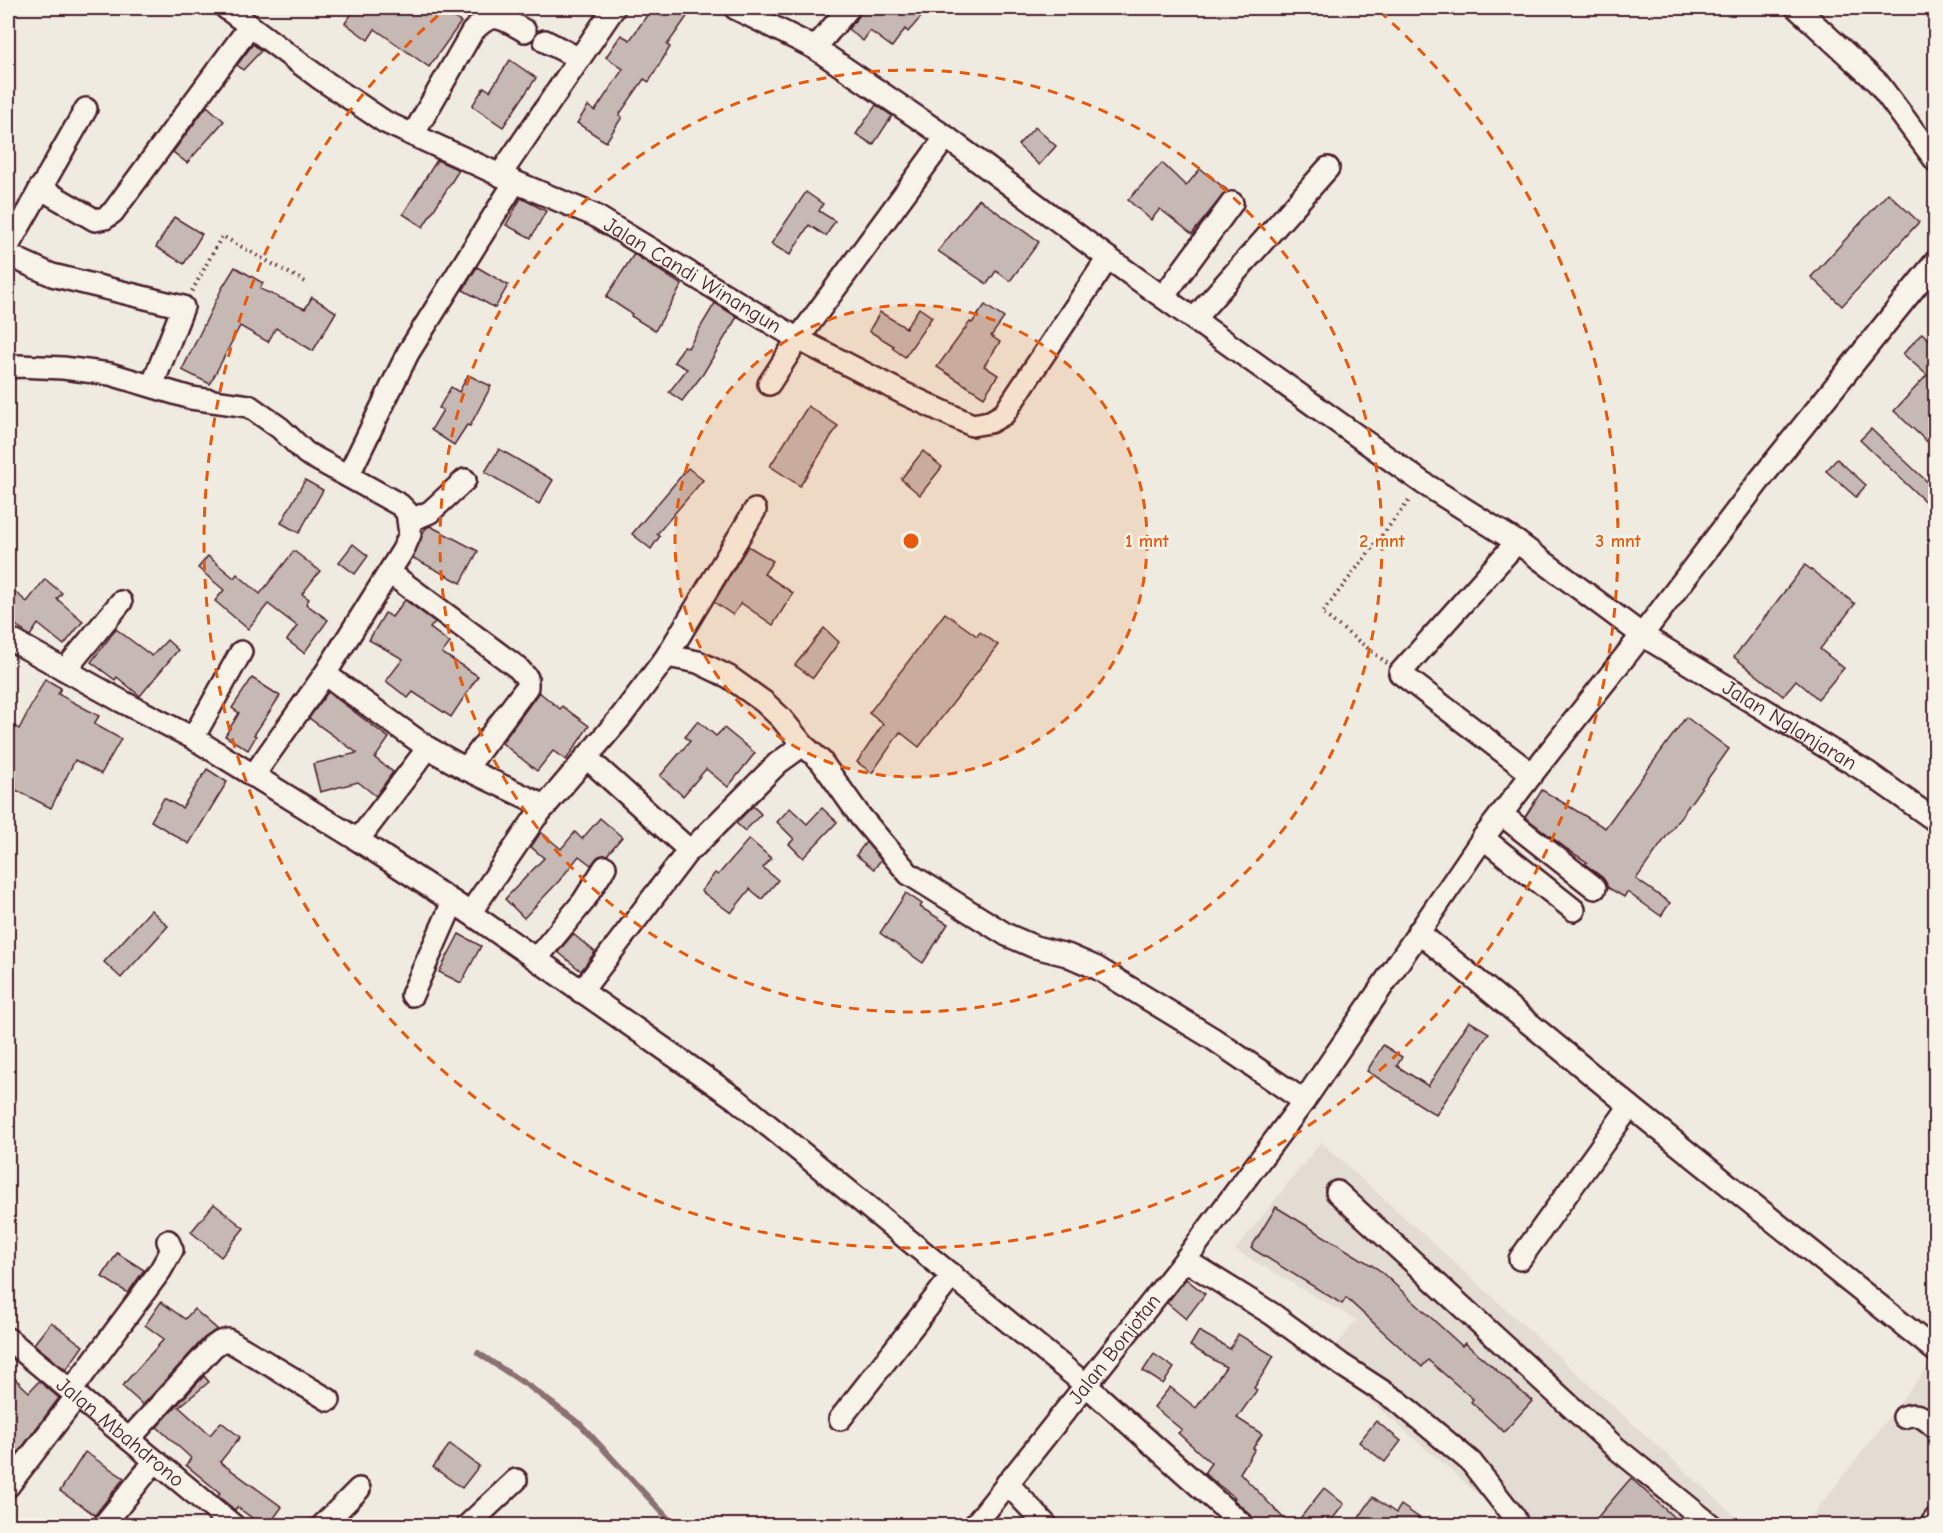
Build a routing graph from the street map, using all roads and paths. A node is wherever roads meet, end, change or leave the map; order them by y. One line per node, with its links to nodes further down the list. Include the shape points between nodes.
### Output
1 (226, 8): 7 (street, Jalan Candi Winangun)
2 (614, 8): 11 (street)
3 (735, 8): 6 (street, Jalan Nglanjaran)
4 (849, 8): 10 (street)
5 (1797, 8): 15 (street, via 1878,82)
6 (769, 15): 10 (street, Jalan Nglanjaran)
7 (250, 26): 13 (street, Jalan Candi Winangun, via 385,122); 18 (street, via 113,212 95,220)
8 (525, 31): 13 (street, via 502,18 482,21)
9 (545, 41): 11 (street)
10 (815, 48): 14 (street, Jalan Nglanjaran)
11 (578, 58): 17 (street)
12 (86, 109): 18 (street)
13 (413, 135): 17 (street, Jalan Candi Winangun)
14 (946, 137): 22 (street, Jalan Nglanjaran); 28 (street)
15 (1935, 161)
16 (1328, 168): 27 (street)
17 (508, 178): 28 (street, Jalan Candi Winangun, via 594,215); 32 (street, via 408,352)
18 (40, 188): 20 (street)
19 (1232, 203): 25 (street)
20 (8, 246)
21 (8, 255): 26 (street, via 52,275)
22 (1108, 258): 25 (street, Jalan Nglanjaran); 28 (street, Jalan Candi Winangun, via 1004,414 990,422 972,426)
23 (1935, 261): 40 (street, Jalan Bonjotan, via 1759,480)
24 (309, 284): 26 (path, via 222,236)
25 (1163, 297): 27 (street, Jalan Nglanjaran)
26 (183, 307): 31 (street)
27 (1194, 319): 34 (street, Jalan Nglanjaran)
28 (798, 339): 30 (street)
29 (8, 368): 31 (street, via 63,368 110,374)
30 (769, 384)
31 (152, 386): 32 (street, via 191,398 249,406 306,453)
32 (348, 476): 36 (street, via 400,505)
33 (465, 480): 36 (street, via 430,512)
34 (1423, 483): 37 (street, Jalan Nglanjaran); 45 (path, via 1322,613)
35 (755, 510): 43 (street)
36 (409, 521): 38 (street, via 410,534)
37 (1517, 542): 40 (street, Jalan Nglanjaran); 45 (street)
38 (390, 573): 46 (street); 51 (street, via 527,678 527,687)
39 (121, 602): 44 (street)
40 (1642, 635): 52 (street, Jalan Bonjotan); 56 (street, Jalan Nglanjaran, via 1867,772)
41 (8, 639): 44 (street)
42 (241, 652): 47 (street)
43 (667, 656): 48 (street, via 698,662 745,687 781,718); 50 (street)
44 (65, 670): 47 (street)
45 (1400, 673): 52 (street)
46 (325, 674): 49 (street); 53 (street)
47 (193, 738): 53 (street)
48 (803, 745): 59 (street, via 778,763); 68 (street, via 821,761 860,816 909,874 1007,936 1097,968 1212,1038)
49 (428, 748): 51 (street); 58 (street)
50 (586, 758): 54 (street); 59 (street)
51 (466, 769): 54 (street)
52 (1532, 774): 55 (street, Jalan Bonjotan)
53 (253, 776): 58 (street)
54 (545, 806): 62 (street)
55 (1501, 814): 57 (street, Jalan Bonjotan); 61 (street)
56 (1935, 821)
57 (1483, 838): 63 (street); 64 (street, Jalan Bonjotan)
58 (358, 840): 62 (street)
59 (689, 850): 66 (street)
60 (605, 867): 65 (street, via 583,902)
61 (1595, 888)
62 (461, 907): 65 (street); 67 (street)
63 (1574, 910)
64 (1418, 932): 68 (street, Jalan Bonjotan); 69 (street)
65 (536, 959): 66 (street)
66 (581, 992): 74 (street, via 736,1099)
67 (412, 995)
68 (1304, 1101): 73 (street, Jalan Bonjotan)
69 (1630, 1106): 72 (street); 76 (street)
70 (1337, 1192): 98 (street, via 1616,1448)
71 (168, 1241): 78 (street, via 172,1250 160,1271)
72 (1520, 1259)
73 (1185, 1260): 77 (street, Jalan Bonjotan); 97 (street, via 1272,1314 1398,1402 1471,1462)
74 (953, 1275): 77 (street); 81 (street)
75 (8, 1339): 78 (street, Jalan Mbahdrono)
76 (1935, 1351)
77 (1087, 1386): 86 (street, Jalan Bonjotan); 96 (street)
78 (74, 1394): 83 (street, Jalan Mbahdrono); 87 (street)
79 (329, 1400): 83 (street, via 238,1345 220,1342)
80 (1904, 1417): 82 (street, via 1920,1415)
81 (840, 1419)
82 (1935, 1428)
83 (129, 1438): 84 (street, Jalan Mbahdrono)
84 (155, 1461): 91 (street, Jalan Mbahdrono); 92 (street)
85 (516, 1480): 94 (street)
86 (1007, 1483): 90 (street, Jalan Bonjotan); 95 (street)
87 (8, 1486)
88 (359, 1489): 93 (street)
89 (1935, 1518): 99 (street)
90 (982, 1522)
91 (232, 1525)
92 (103, 1526)
93 (322, 1526)
94 (467, 1526)
95 (1047, 1526)
96 (1244, 1526)
97 (1518, 1526)
98 (1712, 1526)
99 (1930, 1526)

